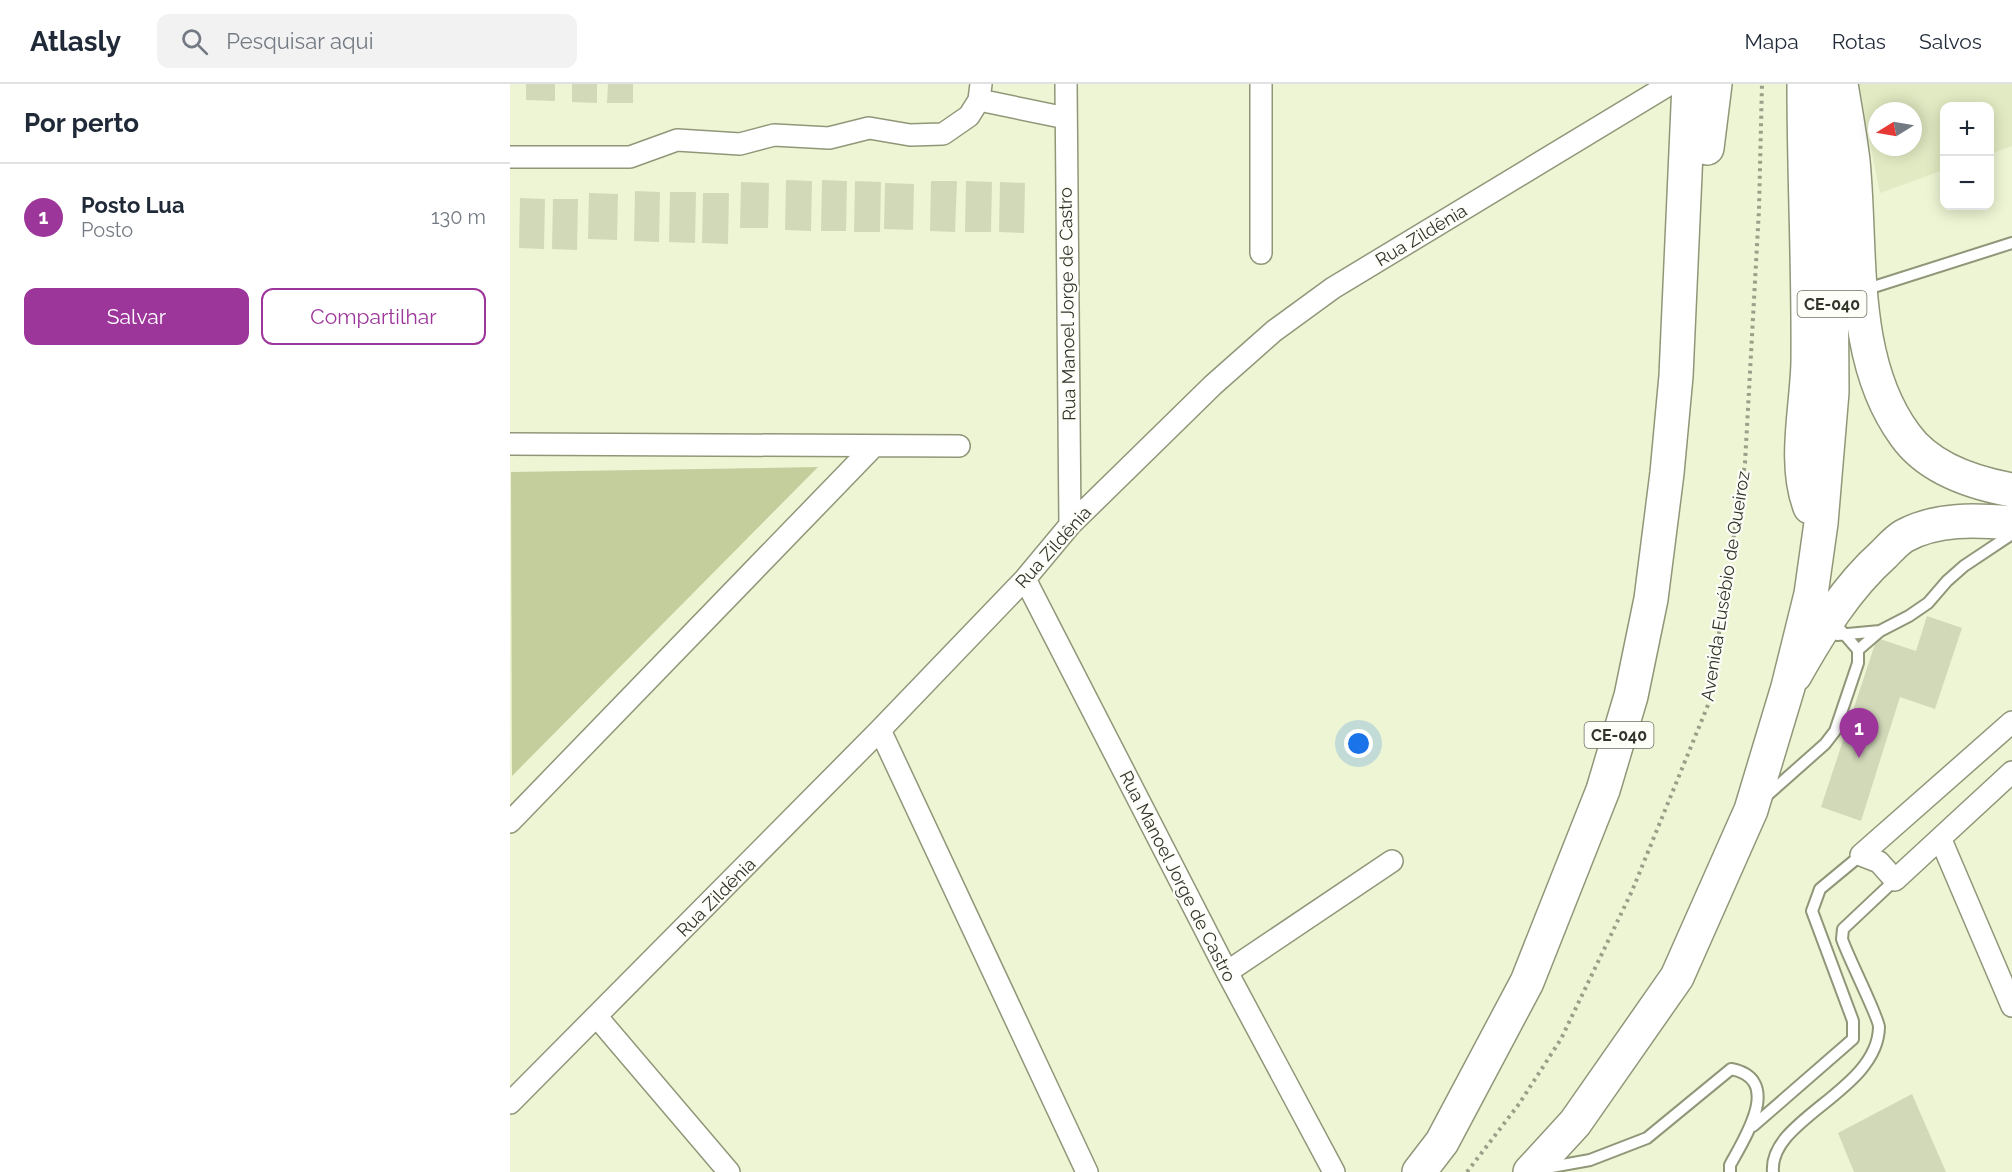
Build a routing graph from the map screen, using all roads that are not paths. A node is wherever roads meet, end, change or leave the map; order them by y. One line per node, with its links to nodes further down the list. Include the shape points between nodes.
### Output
1 (1065, 84): 10 (street, Rua Manoel Jorge de Castro)
2 (1261, 84): 13 (street)
3 (1670, 84): 21 (street, Rua Zildênia, via 1333,288 1274,331)
4 (1689, 84): 14 (main road, CE-040)
5 (1715, 84): 14 (main road, via 1699,214)
6 (1804, 84): 20 (main road, via 1808,363 1804,490)
7 (1830, 84): 20 (main road, CE-040, via 1832,392)
8 (1841, 84): 15 (main road, via 1852,160)
9 (980, 92): 10 (street); 11 (street, via 969,116 943,134 910,135 869,128 829,138 774,135 726,145 677,140 630,157)
10 (1066, 118): 21 (street, Rua Manoel Jorge de Castro)
11 (510, 157)
12 (2012, 243): 15 (lane)
13 (1261, 253)
14 (1683, 258): 46 (main road, CE-040, via 1667,473 1651,599 1631,696 1603,790 1527,982 1442,1142)
15 (1862, 291): 19 (main road, via 1872,362 1887,404 1905,436 1951,472)
16 (510, 444): 17 (street)
17 (874, 446): 18 (street); 32 (street)
18 (959, 446)
19 (2012, 490)
20 (1821, 523): 24 (main road, CE-040)
21 (1070, 525): 23 (street, Rua Zildênia)
22 (2010, 534): 24 (main road, via 1969,521 1934,525 1903,536 1862,573); 25 (lane, via 1947,580 1918,610)
23 (1025, 579): 29 (street, Rua Zildênia); 37 (street, Rua Manoel Jorge de Castro)
24 (1827, 615): 25 (lane); 26 (lane); 27 (main road, CE-040); 27 (main road)
25 (1880, 631): 26 (lane)
26 (1858, 650): 31 (lane, via 1858,663 1835,732)
27 (1788, 687): 31 (main road, CE-040)
28 (2012, 722): 34 (street)
29 (880, 730): 39 (street, Rua Zildênia); 44 (street)
30 (2012, 772): 33 (street)
31 (1750, 810): 42 (main road, CE-040, via 1677,977 1575,1122)
32 (510, 822)
33 (1941, 840): 36 (street); 38 (street)
34 (1861, 855): 36 (street, via 1879,862); 41 (lane, via 1820,889 1812,911 1853,1021 1853,1039)
35 (1392, 861): 37 (street)
36 (1895, 880): 48 (lane, via 1843,930 1842,939 1879,1024 1876,1045 1865,1067 1780,1143 1772,1162)
37 (1227, 972): 45 (street, Rua Manoel Jorge de Castro)
38 (2012, 1006)
39 (597, 1017): 40 (street, Rua Zildênia); 43 (street)
40 (510, 1103)
41 (1751, 1127): 42 (lane, via 1759,1102 1755,1083 1739,1070 1731,1069 1647,1138 1590,1160); 47 (lane)
42 (1531, 1171)
43 (729, 1172)
44 (1087, 1172)
45 (1334, 1172)
46 (1419, 1172)
47 (1730, 1172)
48 (1773, 1172)

